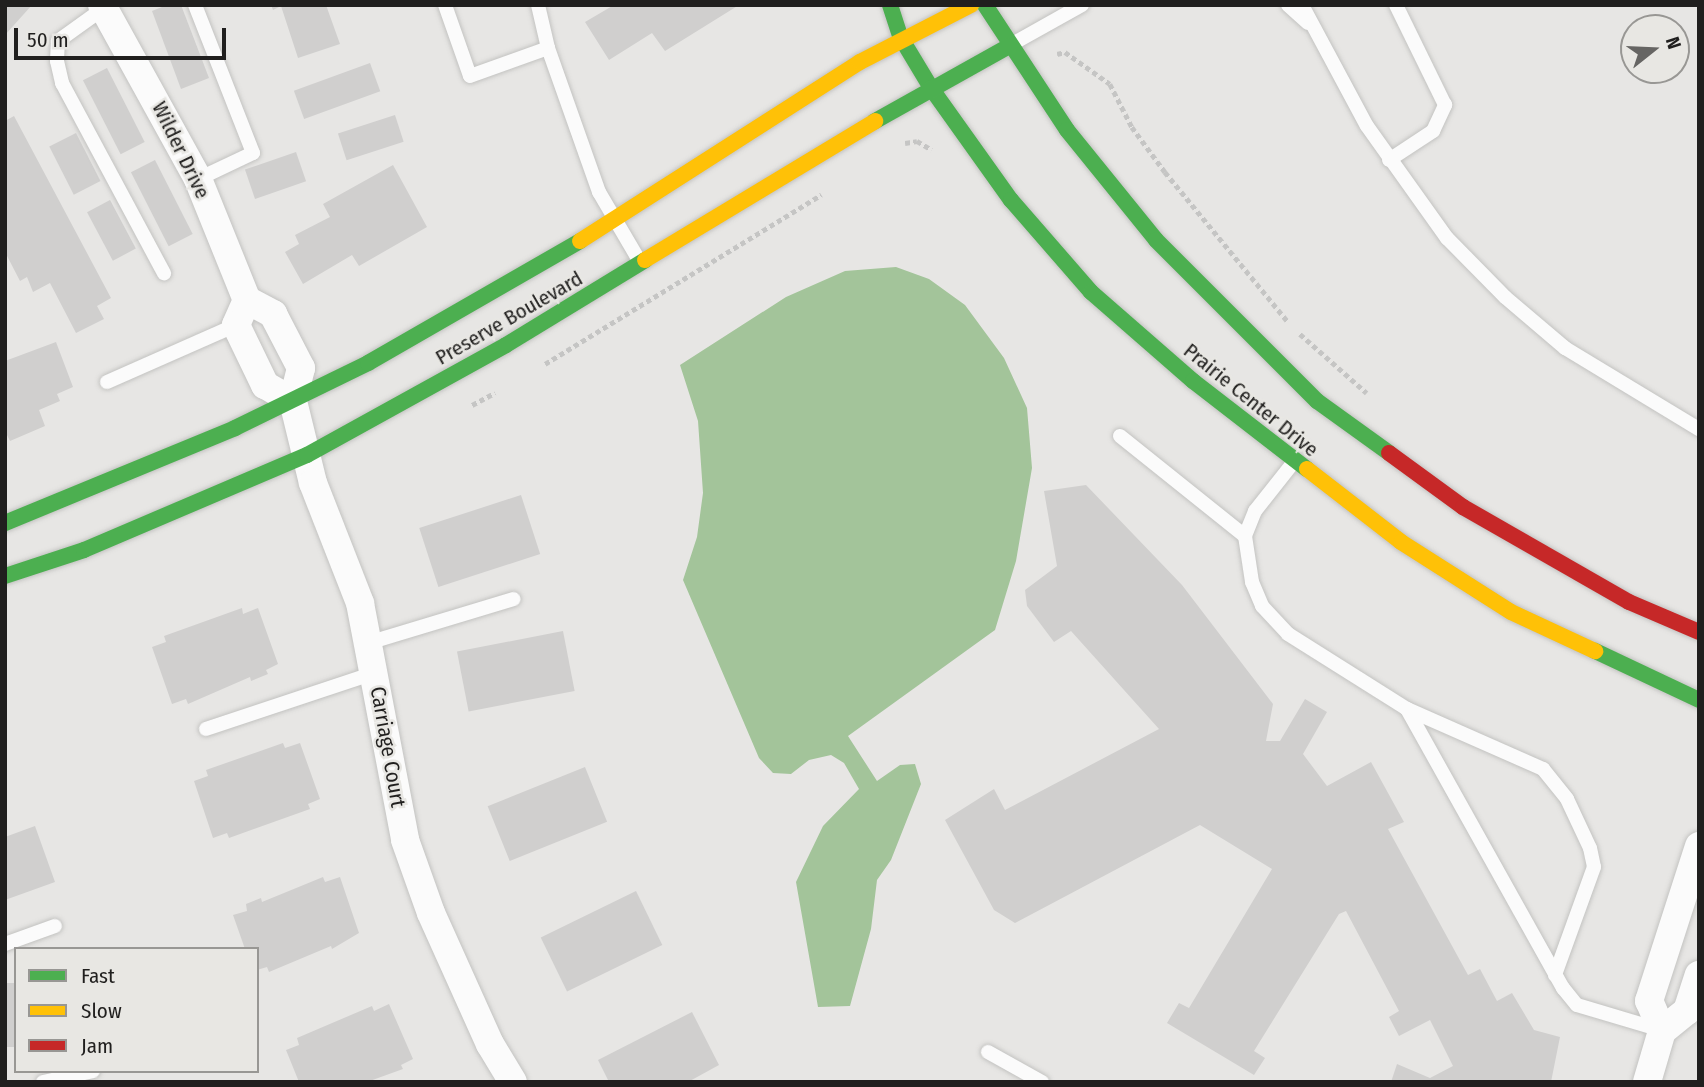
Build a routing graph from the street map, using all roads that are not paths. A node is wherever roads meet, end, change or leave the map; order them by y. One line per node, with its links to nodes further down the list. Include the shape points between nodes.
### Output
1 (195, 5): 18 (lane, via 253,153)
2 (445, 5): 15 (lane, via 470,76)
3 (890, 5): 13 (street, Prairie Center Drive)
4 (971, 5): 13 (street, Preserve Boulevard)
5 (985, 5): 14 (street, Prairie Center Drive)
6 (1082, 5): 14 (lane)
7 (1289, 5): 12 (lane)
8 (1303, 5): 12 (lane)
9 (1396, 5): 17 (lane, via 1445,105 1433,131)
10 (103, 7): 18 (street, Wilder Drive); 21 (lane, via 58,41 62,83)
11 (536, 7): 15 (lane)
12 (1313, 27): 17 (lane)
13 (901, 38): 16 (street, Prairie Center Drive); 19 (street, Preserve Boulevard)
14 (1009, 46): 16 (street, Preserve Boulevard); 33 (street, Prairie Center Drive, via 1067,130 1174,261 1317,401 1463,508 1629,602)
15 (548, 48): 19 (lane, via 599,192)
16 (931, 88): 20 (street, Preserve Boulevard); 28 (street, Prairie Center Drive, via 1011,200 1091,292)
17 (1389, 160): 25 (lane, via 1447,238 1505,297 1566,348)
18 (198, 179): 22 (street, Wilder Drive)
19 (616, 220): 20 (lane); 24 (street, Preserve Boulevard, via 379,358)
20 (642, 265): 27 (street, Preserve Boulevard)
21 (164, 273)
22 (241, 313): 23 (lane); 24 (street, Wilder Drive, via 265,385); 24 (street, via 273,314 301,368)
23 (107, 382)
24 (293, 401): 27 (street, Carriage Court); 29 (street, Preserve Boulevard, via 151,465)
25 (1699, 429)
26 (1120, 436): 30 (lane)
27 (307, 455): 31 (street, Preserve Boulevard, via 84,550); 34 (street, Carriage Court, via 313,483 360,603)
28 (1293, 463): 30 (lane, via 1255,511); 36 (street, Prairie Center Drive, via 1401,542 1511,612)
29 (5, 523)
30 (1245, 536): 37 (lane, via 1252,582 1262,606 1288,634)
31 (5, 576)
32 (514, 599): 34 (lane)
33 (1699, 632)
34 (368, 643): 35 (street, Carriage Court)
35 (374, 673): 38 (lane); 48 (street, Carriage Court, via 405,840 430,913 490,1044)
36 (1699, 701)
37 (1407, 709): 42 (lane); 42 (lane, via 1543,769 1567,799 1594,867)
38 (206, 729)
39 (1699, 846): 44 (street, via 1649,1001)
40 (55, 926): 41 (lane)
41 (5, 944)
42 (1555, 975): 44 (lane, via 1577,1005)
43 (1699, 975): 44 (street, via 1687,1011)
44 (1662, 1031): 50 (street)
45 (988, 1052): 49 (lane)
46 (84, 1073): 47 (lane)
47 (43, 1082)
48 (513, 1082)
49 (1042, 1082)
50 (1647, 1082)

